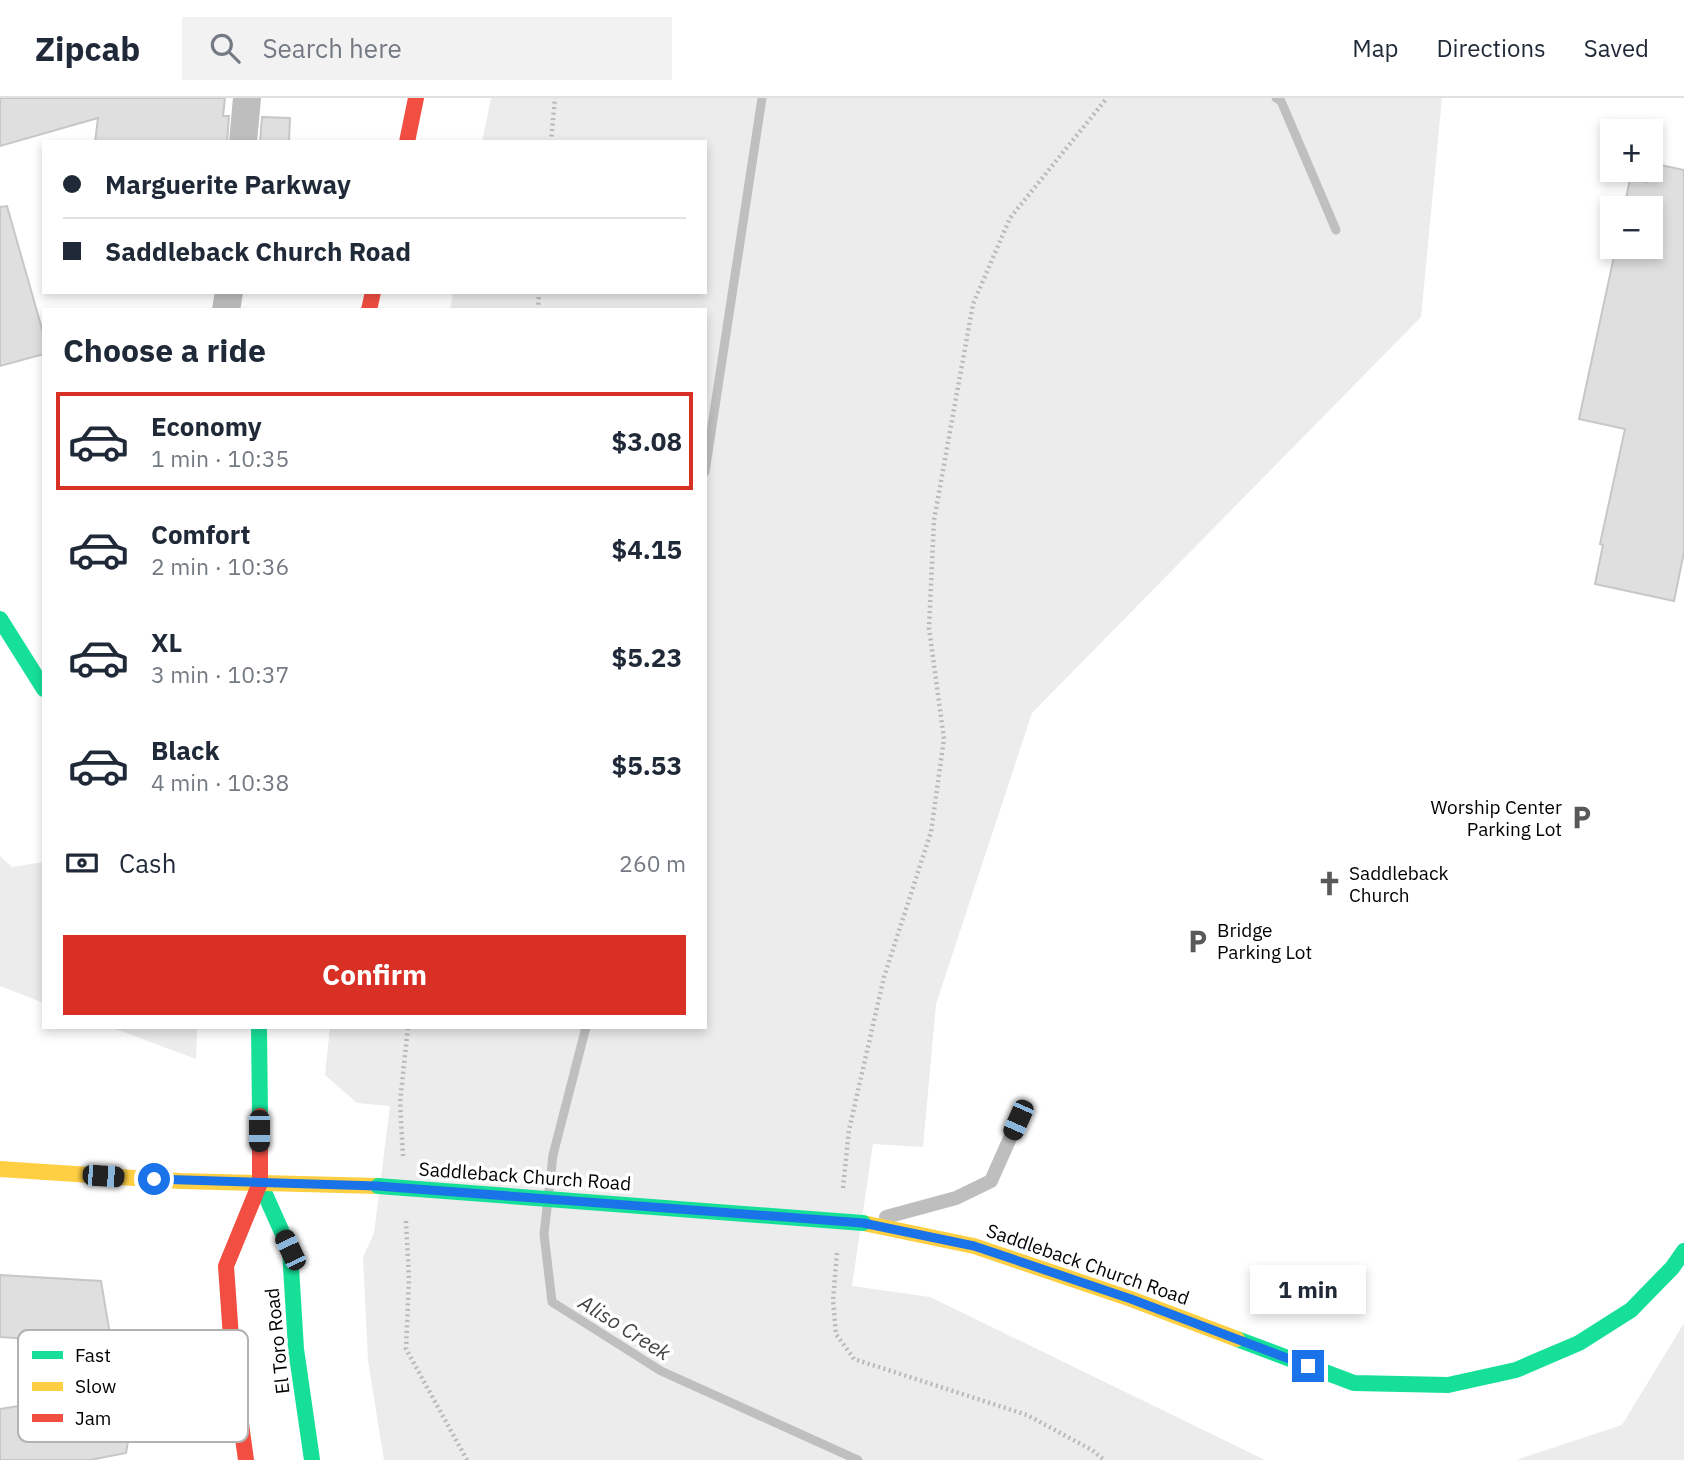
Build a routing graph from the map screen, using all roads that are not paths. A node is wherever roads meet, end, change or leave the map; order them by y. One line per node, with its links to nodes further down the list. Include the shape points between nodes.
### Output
1 (247, 98): 3 (street)
2 (416, 98): 4 (main road)
3 (243, 140)
4 (407, 140)
5 (0, 619): 6 (main road)
6 (42, 687)
7 (259, 1029): 10 (main road, El Toro Road)
8 (1018, 1120): 11 (lane, via 991,1181 956,1198)
9 (0, 1169): 10 (main road, Saddleback Church Road)
10 (260, 1183): 11 (main road, Saddleback Church Road, bridge, via 377,1186); 13 (main road, El Toro Road, via 226,1266); 16 (main road, El Toro Road, via 290,1250 296,1349)
11 (863, 1223): 12 (main road, Saddleback Church Road, via 974,1246 1354,1383 1448,1385 1516,1370 1579,1343 1631,1310)
12 (1684, 1251)
13 (230, 1330)
14 (244, 1442): 15 (main road, El Toro Road)
15 (246, 1460)
16 (312, 1460)

